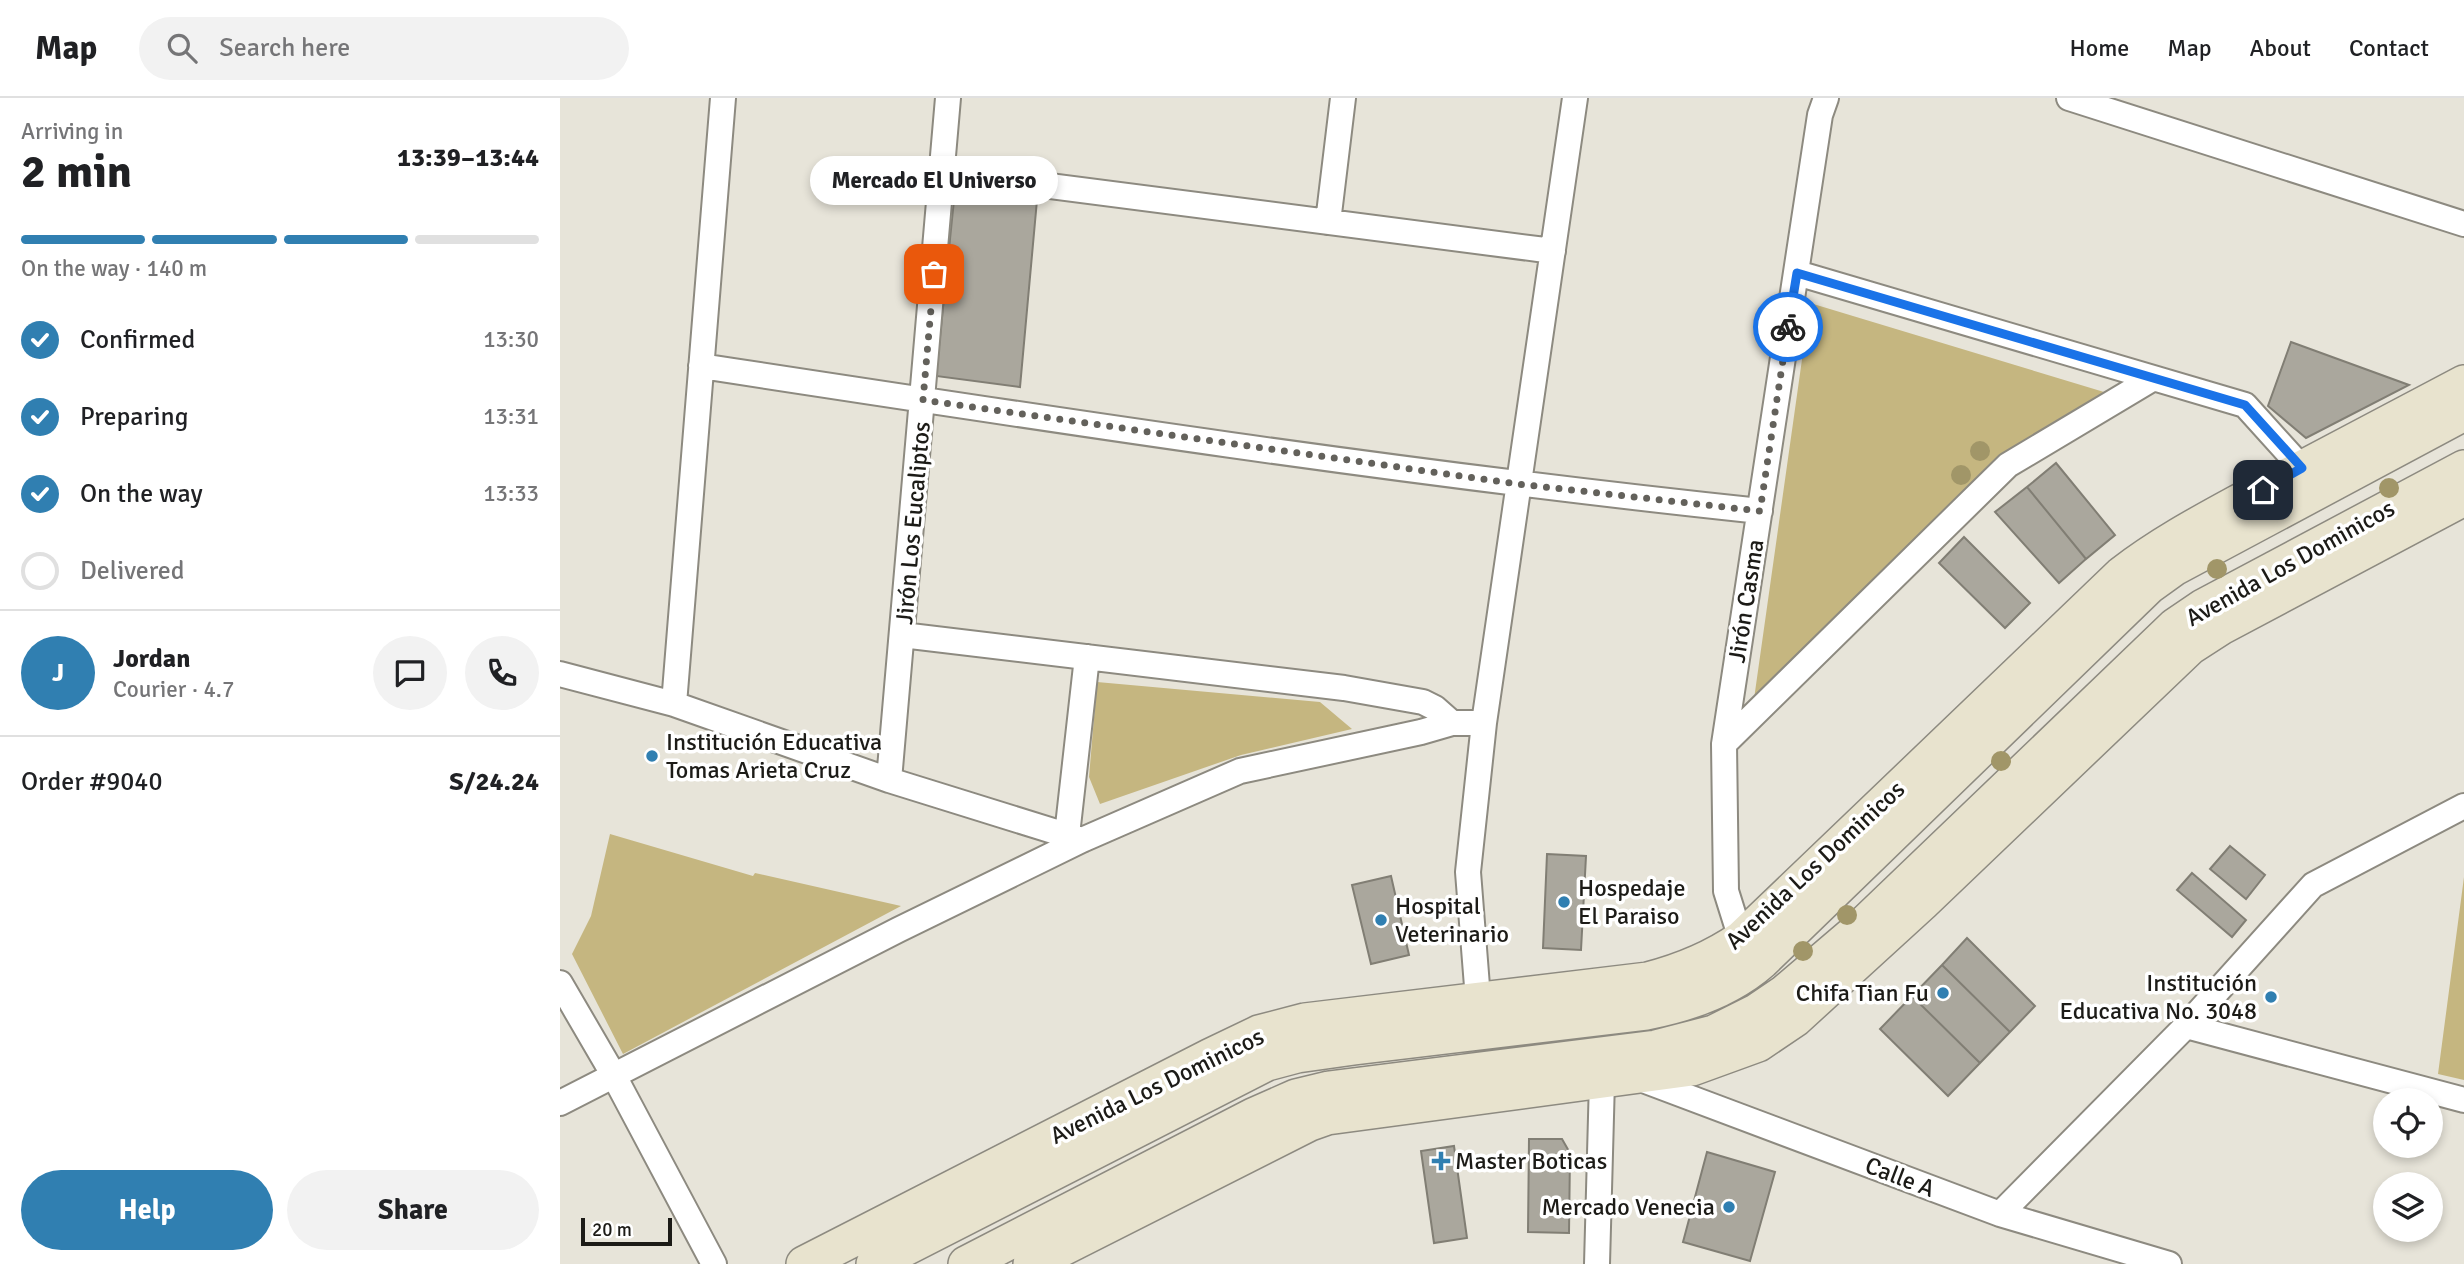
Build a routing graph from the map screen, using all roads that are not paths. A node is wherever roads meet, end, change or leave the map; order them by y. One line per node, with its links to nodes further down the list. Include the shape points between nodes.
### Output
1 (723, 98): 12 (street)
2 (948, 98): 7 (street, Jirón Los Eucaliptos)
3 (1343, 98): 8 (street)
4 (1575, 98): 10 (street)
5 (1826, 98): 11 (street, Jirón Casma)
6 (2069, 98): 9 (street)
7 (942, 172): 8 (street); 15 (street, Jirón Los Eucaliptos)
8 (1328, 222): 10 (street)
9 (2464, 224)
10 (1553, 251): 19 (street)
11 (1797, 273): 13 (street); 21 (street, Jirón Casma)
12 (701, 366): 15 (street); 26 (street)
13 (2152, 379): 17 (street, via 2245,405); 30 (street, via 2008,465)
14 (2464, 383): 17 (main road, Avenida Los Dominicos)
15 (923, 400): 19 (street); 22 (street, Jirón Los Eucaliptos)
16 (2464, 413): 27 (main road, Avenida Los Dominicos, via 2174,568 2135,598)
17 (2302, 468): 23 (main road, Avenida Los Dominicos, via 2153,551 2122,573)
18 (2464, 468): 35 (main road, Avenida Los Dominicos, via 2175,626)
19 (1518, 484): 21 (street); 29 (street)
20 (2464, 498): 34 (main road, Avenida Los Dominicos, via 2190,647)
21 (1760, 511): 30 (street, Jirón Casma)
22 (902, 635): 24 (street); 31 (street, Jirón Los Eucaliptos)
23 (2050, 644): 27 (main road); 36 (main road, Avenida Los Dominicos)
24 (1087, 657): 28 (street, via 1412,699 1436,708); 33 (street)
25 (560, 674): 26 (street)
26 (674, 704): 31 (street)
27 (2021, 709): 41 (main road, Avenida Los Dominicos, via 1752,971 1723,988 1646,1012)
28 (1452, 723): 29 (street); 33 (street, via 1240,771)
29 (1484, 723): 38 (street, via 1468,872)
30 (1724, 744): 36 (street, Jirón Casma, via 1726,891)
31 (889, 780): 33 (street)
32 (2464, 806): 40 (street, via 2313,885)
33 (1075, 838): 42 (street)
34 (1922, 904): 35 (main road); 43 (main road, Avenida Los Dominicos, via 1795,1019 1758,1044 1692,1068)
35 (1858, 930): 47 (main road, Avenida Los Dominicos, via 1770,1003 1706,1036 1656,1048 1313,1092 1271,1107)
36 (1741, 939): 38 (main road, Avenida Los Dominicos, via 1693,967 1648,980)
37 (560, 983): 42 (street)
38 (1478, 999): 39 (main road, Avenida Los Dominicos)
39 (1396, 1010): 41 (main road); 50 (main road, Avenida Los Dominicos, via 1305,1021 1248,1038)
40 (2186, 1026): 44 (street); 48 (street)
41 (1354, 1046): 51 (main road, Avenida Los Dominicos, via 1259,1066)
42 (613, 1074): 45 (street); 49 (street)
43 (1619, 1078): 46 (main road, Avenida Los Dominicos, via 1327,1117); 48 (street, Calle A); 54 (street)
44 (2464, 1100)
45 (560, 1103)
46 (1241, 1157): 47 (main road); 53 (main road, Avenida Los Dominicos)
47 (1161, 1164): 52 (main road, Avenida Los Dominicos)
48 (2000, 1214): 55 (street, Calle A)
49 (714, 1264)
50 (804, 1264)
51 (874, 1264)
52 (966, 1264)
53 (1031, 1264)
54 (1597, 1264)
55 (2169, 1264)

